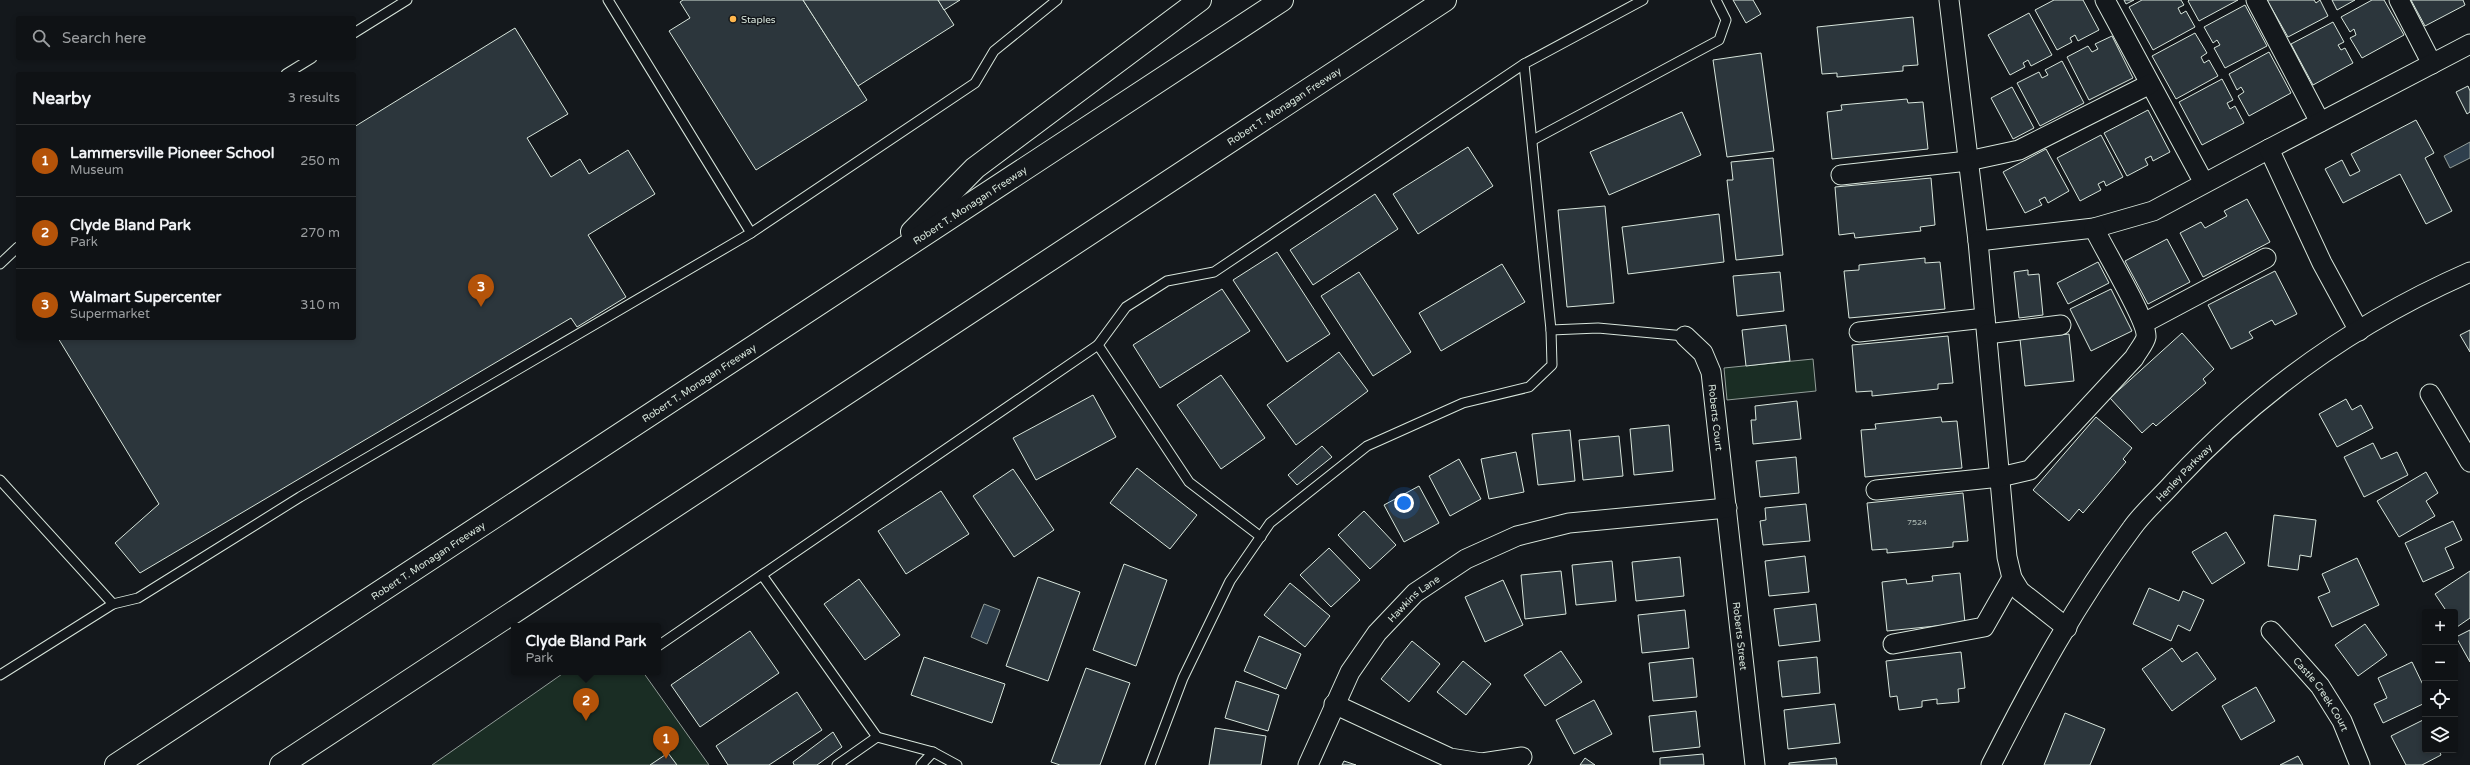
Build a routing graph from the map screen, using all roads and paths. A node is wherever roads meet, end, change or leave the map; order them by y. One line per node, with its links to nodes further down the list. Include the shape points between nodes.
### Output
1 (407, 0): 14 (lane)
2 (608, 0): 28 (lane)
3 (1057, 0): 28 (lane, via 994,51 975,83)
4 (1200, 0): 33 (highway, via 975,168)
5 (1282, 0): 33 (highway, Robert T. Monagan Freeway)
6 (1455, 0): 13 (highway, Robert T. Monagan Freeway)
7 (1643, 0): 17 (lane)
8 (1716, 0): 22 (lane, via 1726,20 1719,40)
9 (1949, 0): 24 (street)
10 (2105, 0): 20 (street)
11 (2256, 0): 21 (street)
12 (2398, 0): 18 (street)
13 (1437, 6): 63 (highway, Robert T. Monagan Freeway)
14 (356, 32)
15 (2470, 44): 18 (street)
16 (309, 60): 19 (lane)
17 (1524, 64): 22 (lane); 42 (lane, via 1214,272 1167,282 1126,307)
18 (2432, 64): 21 (street)
19 (289, 72)
20 (2150, 84): 24 (street, via 2019,150); 26 (street)
21 (2320, 122): 23 (street)
22 (1533, 140): 38 (lane)
23 (2269, 149): 26 (street); 39 (street, via 2322,263)
24 (1968, 161): 25 (street); 29 (street)
25 (1841, 175)
26 (2204, 183): 27 (street, via 2153,211)
27 (2094, 228): 29 (street); 35 (street)
28 (751, 233): 52 (lane, via 300,497 138,598)
29 (1978, 241): 37 (street)
30 (16, 249): 32 (lane)
31 (2266, 258): 35 (street)
32 (0, 264)
33 (879, 264): 62 (highway, Robert T. Monagan Freeway)
34 (2470, 272): 39 (street, Henley Parkway, via 2432,289)
35 (2144, 323): 45 (street, via 2146,337 2134,358 2030,470)
36 (2061, 325): 37 (street)
37 (1986, 326): 40 (street); 45 (street)
38 (1551, 330): 41 (lane, via 1598,328); 49 (lane, via 1552,365 1529,387 1463,403 1367,446 1270,523)
39 (2359, 331): 53 (street, Henley Parkway, via 2274,388 2211,443 2132,527)
40 (1859, 332)
41 (1685, 336): 48 (street, Roberts Court, via 1703,353 1711,372)
42 (1098, 345): 49 (lane, via 1189,482); 50 (lane)
43 (2430, 394): 44 (street)
44 (2470, 462)
45 (2000, 477): 47 (street); 51 (street, via 2007,557)
46 (0, 480): 52 (lane)
47 (1876, 490)
48 (1727, 508): 58 (street, Hawkins Lane, via 1569,523 1517,536 1466,559 1415,593 1377,633 1350,672); 70 (street, Roberts Street)
49 (1261, 537): 68 (lane, via 1230,581 1183,678)
50 (762, 575): 55 (lane); 59 (lane)
51 (2012, 578): 53 (street, via 2020,591); 56 (street, via 1984,628)
52 (114, 604): 57 (lane)
53 (2067, 628): 71 (street, Henley Parkway, via 2024,700)
54 (2271, 631): 72 (street, Castle Creek Court, via 2320,686 2342,721)
55 (661, 644)
56 (1893, 644)
57 (0, 675)
58 (1334, 704): 61 (street, via 1450,758 1482,763); 69 (street, Hawkins Lane)
59 (877, 737): 60 (lane); 64 (lane)
60 (933, 752): 65 (lane); 66 (lane); 67 (lane)
61 (1522, 757)
62 (116, 765)
63 (281, 765)
64 (837, 765)
65 (921, 765)
66 (930, 765)
67 (957, 765)
68 (1150, 765)
69 (1308, 765)
70 (1755, 765)
71 (1991, 765)
72 (2360, 765)

